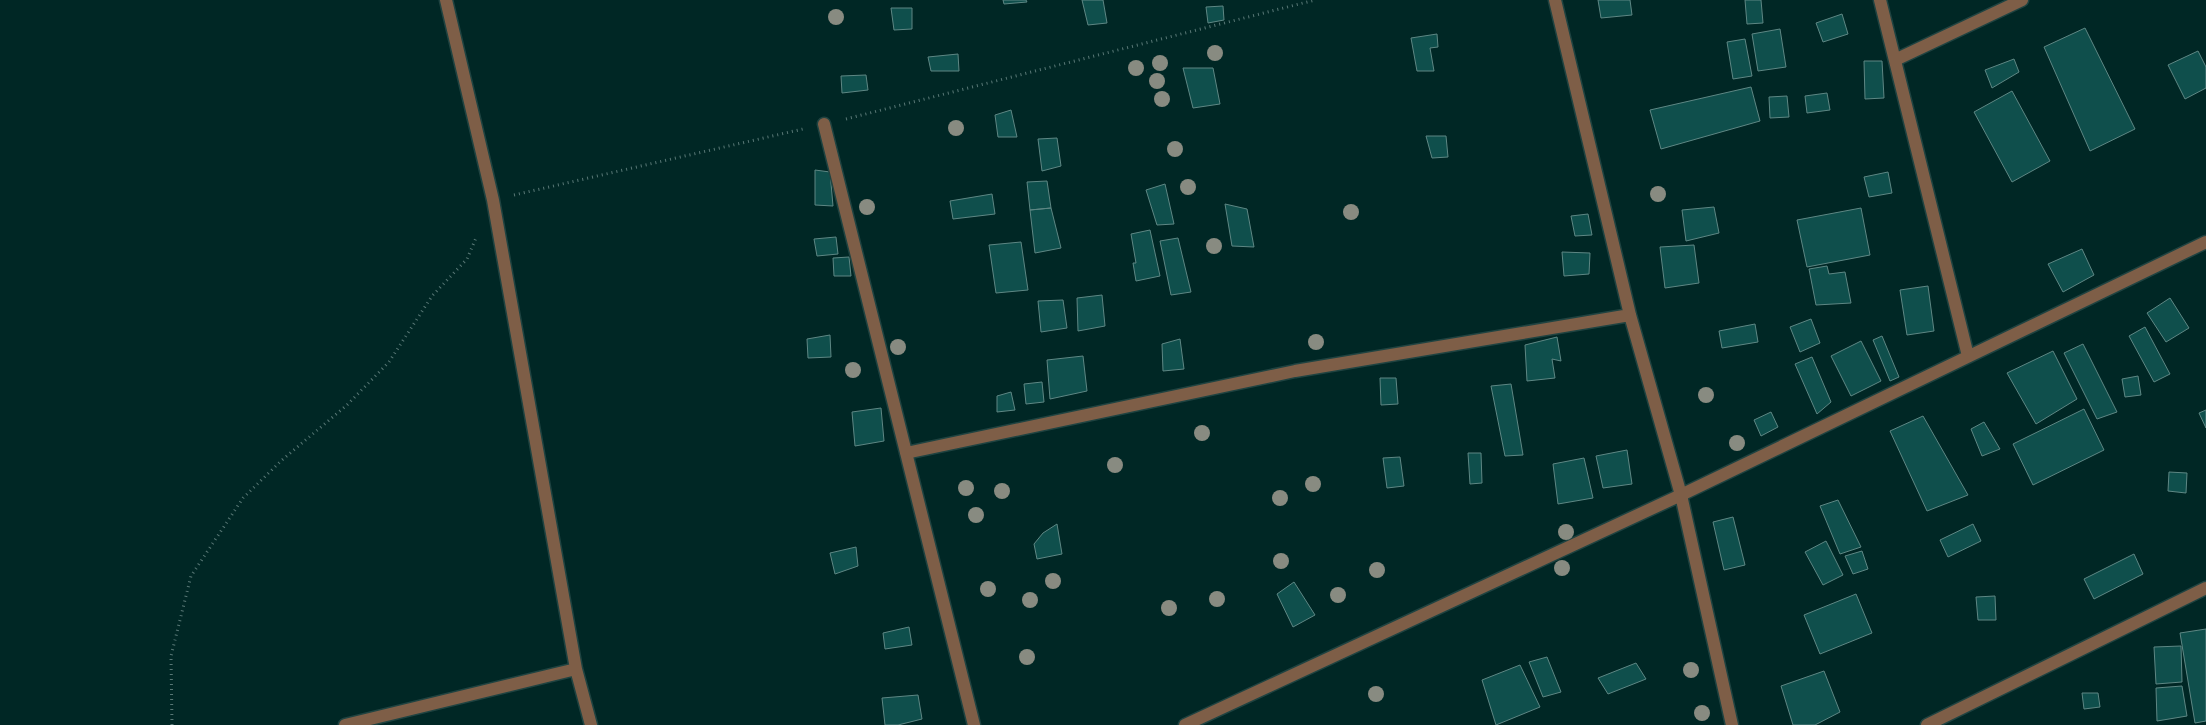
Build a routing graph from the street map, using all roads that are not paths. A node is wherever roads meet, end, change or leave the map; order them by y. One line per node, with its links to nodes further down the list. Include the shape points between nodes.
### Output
1 (446, 0): 13 (street, via 493,200)
2 (1555, 0): 8 (street)
3 (1880, 0): 5 (street)
4 (2022, 0): 5 (street)
5 (1895, 60): 9 (street)
6 (824, 124): 10 (street)
7 (2206, 242): 9 (street)
8 (1630, 315): 10 (street, via 1295,372); 11 (street)
9 (1968, 356): 11 (street)
10 (906, 453): 16 (street)
11 (1681, 495): 17 (street); 18 (street)
12 (2206, 588): 19 (street)
13 (576, 669): 14 (street); 15 (street)
14 (344, 725)
15 (592, 725)
16 (974, 725)
17 (1185, 725)
18 (1732, 725)
19 (1928, 725)

